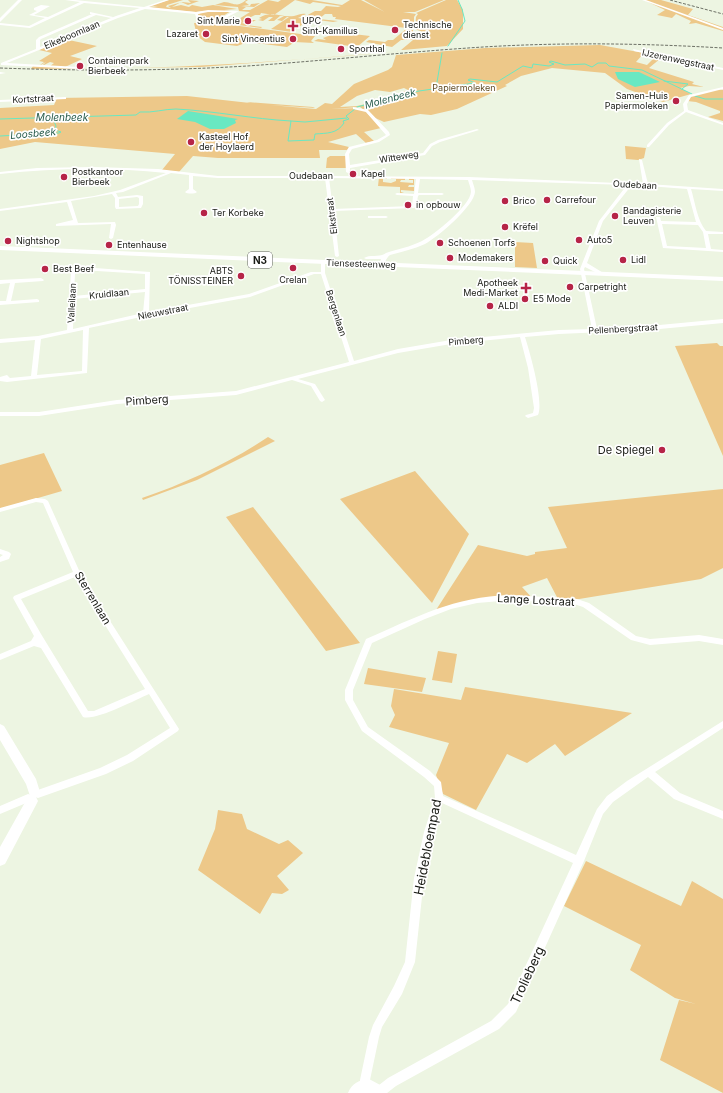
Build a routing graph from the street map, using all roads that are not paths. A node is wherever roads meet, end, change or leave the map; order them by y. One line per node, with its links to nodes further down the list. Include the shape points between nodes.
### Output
1 (20, 0): 13 (street)
2 (66, 0): 5 (street)
3 (168, 0): 6 (street)
4 (643, 0): 17 (street)
5 (84, 2): 6 (street); 12 (street)
6 (143, 7): 9 (street); 20 (street, Eikeboomlaan)
7 (38, 10): 12 (street, via 31,15)
8 (89, 13): 10 (street)
9 (196, 13): 9 (street, via 216,22 236,10 208,11)
10 (95, 14): 11 (street); 14 (street)
11 (112, 17)
12 (49, 18): 15 (street, via 28,27)
13 (0, 21)
14 (76, 22): 16 (street); 18 (street)
15 (0, 24)
16 (88, 24)
17 (723, 29)
18 (56, 30): 19 (street, via 72,33); 20 (street, via 38,40)
19 (70, 34)
20 (38, 48): 22 (street, Eikeboomlaan)
21 (634, 50): 24 (street, IJzerenwegstraat)
22 (1, 64): 23 (street, Eikeboomlaan)
23 (79, 68)
24 (723, 69)
25 (723, 88): 29 (street, via 692,95 685,104)
26 (65, 98): 27 (street, Kortstraat)
27 (0, 101)
28 (354, 108): 34 (street, via 367,112 388,135 378,141 350,148 347,154)
29 (686, 111): 30 (street); 32 (street, via 668,124)
30 (723, 124)
31 (477, 130): 34 (street, Witteweg, via 439,141 431,145 424,154)
32 (648, 146)
33 (640, 160): 43 (street)
34 (348, 167): 39 (street)
35 (172, 172): 36 (street, via 76,168); 37 (street, Oudebaan); 46 (street, Oudebaan)
36 (0, 173)
37 (191, 175): 38 (street, Oudebaan); 51 (street)
38 (327, 176): 39 (street, Oudebaan); 55 (street, Eikstraat)
39 (349, 176): 40 (street, Oudebaan)
40 (418, 177): 41 (street, Oudebaan); 48 (street)
41 (469, 178): 42 (street, Oudebaan); 68 (street, via 473,187 472,195 442,230 429,239)
42 (629, 185): 43 (street, Oudebaan); 70 (street, via 601,221)
43 (646, 186): 44 (street, Oudebaan)
44 (689, 188): 45 (street, Oudebaan); 59 (street)
45 (723, 190)
46 (113, 193): 50 (street); 52 (street, Oudebaan)
47 (397, 194): 48 (street)
48 (417, 194): 49 (street); 53 (street, via 414,207)
49 (442, 194)
50 (117, 198): 50 (street, via 118,208 139,207 141,204 141,197)
51 (193, 200)
52 (69, 201): 54 (street, Oudebaan); 62 (street, via 76,222 113,223)
53 (375, 208): 55 (street); 57 (street)
54 (0, 210)
55 (332, 210): 66 (street, Eikstraat)
56 (370, 217): 57 (street)
57 (377, 217): 58 (street)
58 (386, 217)
59 (699, 224): 60 (street); 64 (street, via 658,220 665,247)
60 (705, 232): 61 (street); 64 (street)
61 (723, 234)
62 (112, 238)
63 (0, 248): 69 (main road, Tiensesteenweg / N3)
64 (709, 250): 65 (street)
65 (723, 252)
66 (337, 256)
67 (366, 258): 68 (street)
68 (382, 261): 69 (main road, Tiensesteenweg / N3); 72 (main road, Tiensesteenweg / N3)
69 (323, 262): 71 (street, Bergenlaan)
70 (584, 264): 72 (street); 73 (street)
71 (323, 273): 83 (street, Nieuwstraat, via 309,274 250,295); 91 (street, Bergenlaan)
72 (583, 273): 73 (main road, Tiensesteenweg / N3); 86 (street)
73 (603, 274): 75 (main road, Tiensesteenweg / N3)
74 (41, 280): 76 (street)
75 (723, 280)
76 (13, 281): 77 (street); 81 (street)
77 (0, 282)
78 (146, 290): 79 (street, Kruidlaan); 79 (street, Valleilaan, via 148,273 81,268 74,270 73,273); 83 (street, Valleilaan)
79 (72, 298): 87 (street, Valleilaan)
80 (37, 301): 81 (street)
81 (8, 302): 82 (street)
82 (0, 303)
83 (146, 314): 85 (street, Nieuwstraat)
84 (723, 321): 86 (street, Pellenbergstraat)
85 (86, 328): 87 (street, Nieuwstraat); 92 (street, via 85,372)
86 (595, 330): 88 (street, Pellenbergstraat)
87 (70, 331): 89 (street, Nieuwstraat)
88 (522, 336): 91 (street, Pimberg, via 426,345); 97 (street, via 531,368 537,408 536,414)
89 (38, 338): 90 (street, Nieuwstraat); 92 (street)
90 (0, 341)
91 (352, 363): 93 (street, Pimberg)
92 (34, 377): 94 (street, via 8,380 2,380 2,378 7,377)
93 (293, 379): 95 (street, via 313,385); 96 (street, Pimberg, via 222,395 123,402 30,415)
94 (7, 380)
95 (322, 400)
96 (0, 414)
97 (528, 416)
98 (0, 510): 101 (street, Sterrenlaan, via 36,500 45,502)
99 (0, 551): 100 (street, via 7,554)
100 (0, 560)
101 (77, 574): 102 (street, via 25,595 21,604); 108 (street, Sterrenlaan)
102 (38, 636): 105 (street); 106 (street)
103 (369, 641): 104 (street, Lange Lostraat, via 430,613 494,598 574,601 586,605 634,638 650,642 699,638); 113 (street, Heidebloempad, via 349,690 349,700 365,729 427,774 438,785)
104 (723, 642)
105 (34, 643): 106 (street); 107 (street)
106 (44, 646): 108 (street, via 86,715 95,714)
107 (0, 657)
108 (151, 690): 112 (street, Sterrenlaan, via 175,728 136,755 110,768)
109 (723, 724): 111 (street, Trolieberg)
110 (0, 729): 112 (street, via 32,783)
111 (649, 772): 115 (street, via 677,796); 117 (street, Trolieberg, via 610,799 600,812)
112 (33, 796): 114 (street); 116 (street)
113 (439, 798): 117 (street); 118 (street, Heidebloempad, via 419,878 410,962 374,1037 365,1080)
114 (0, 810)
115 (723, 815)
116 (0, 860)
117 (579, 862): 118 (street, Trolieberg, via 512,1008 505,1016 392,1082)
118 (367, 1091)

